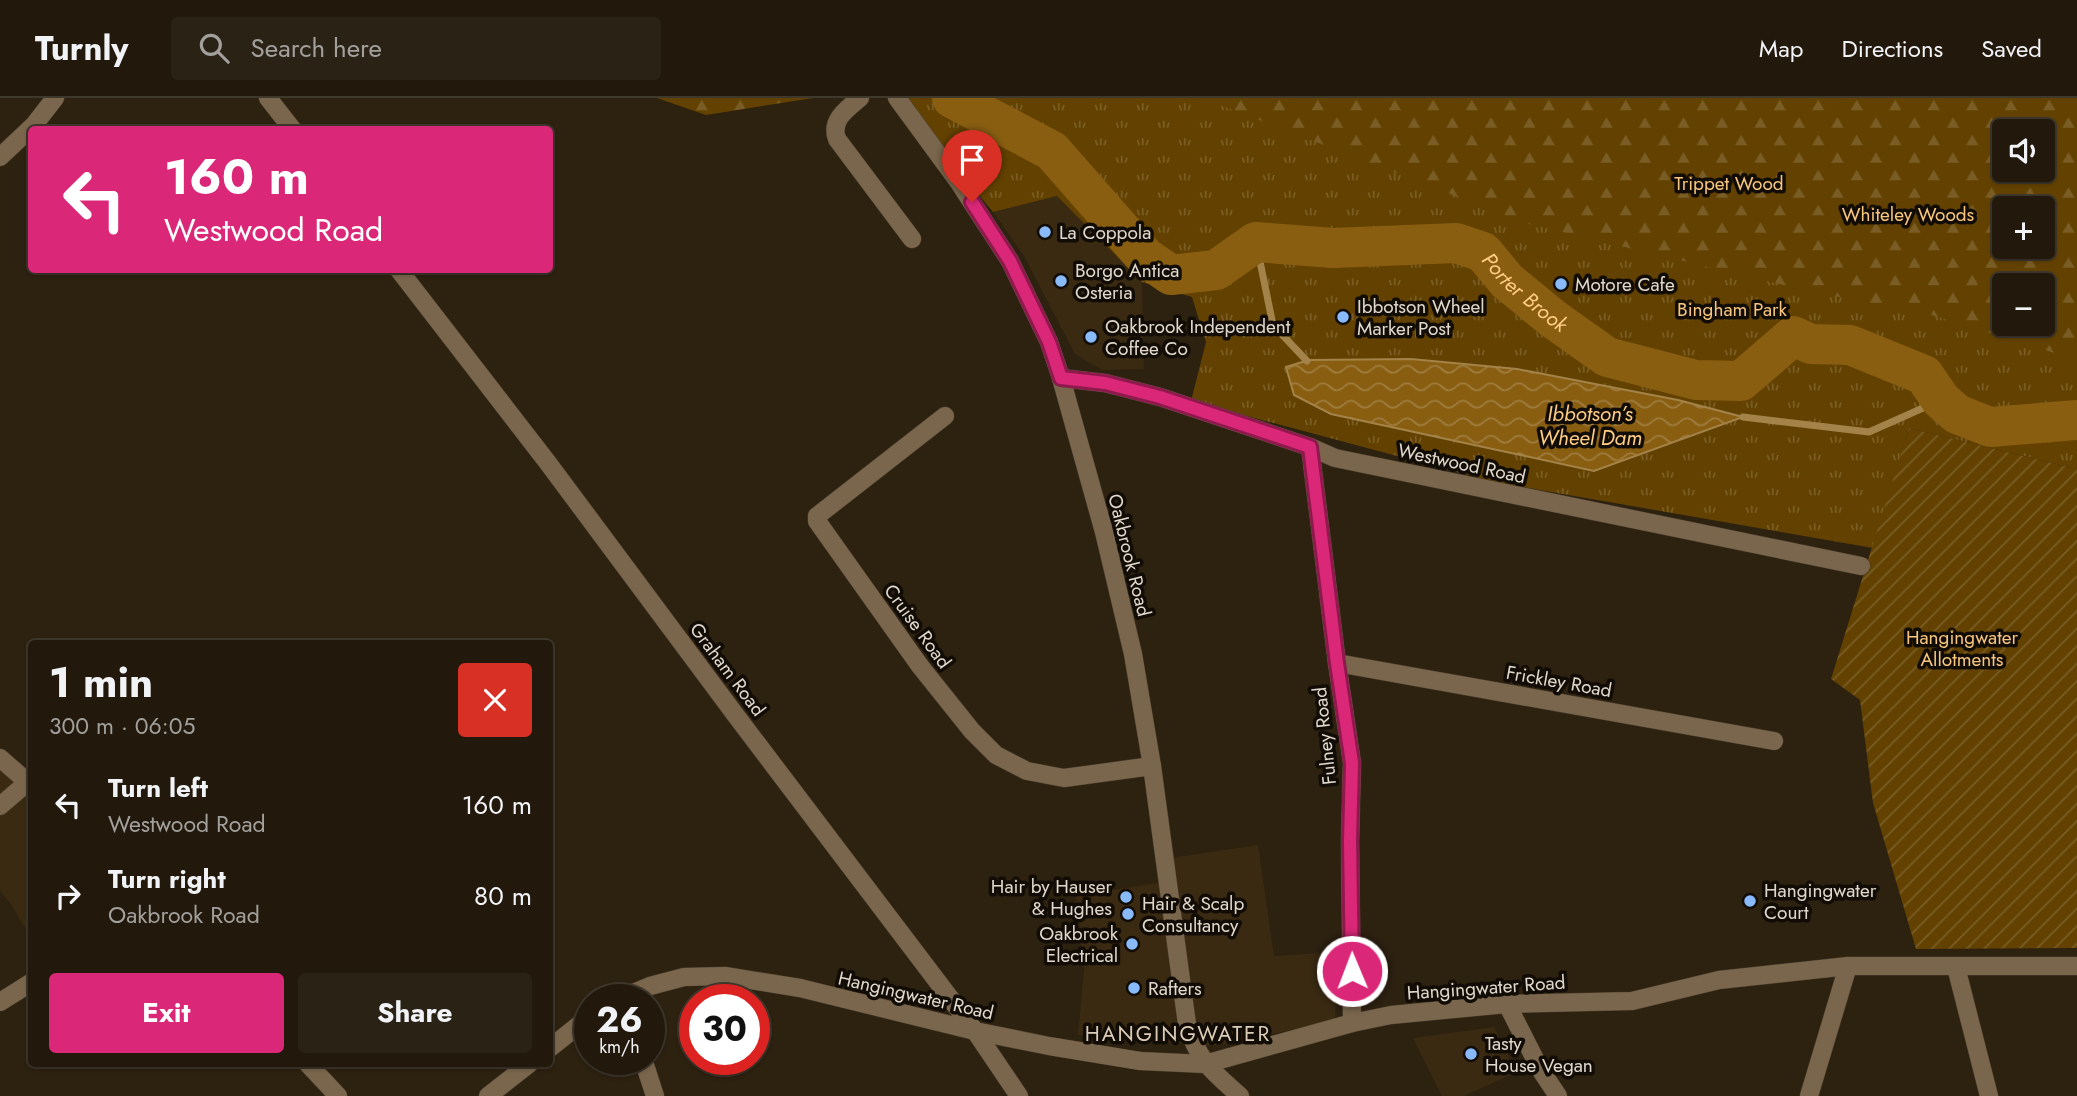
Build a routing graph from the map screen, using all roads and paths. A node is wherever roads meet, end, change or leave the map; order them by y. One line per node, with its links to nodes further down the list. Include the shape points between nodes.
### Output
1 (55, 98): 5 (street)
2 (268, 98): 6 (street)
3 (860, 98): 9 (street, via 840,115 834,131)
4 (897, 98): 11 (street, Oakbrook Road, via 1010,261)
5 (33, 126)
6 (290, 126)
7 (28, 131): 8 (street)
8 (0, 157)
9 (912, 239)
10 (401, 273): 31 (street, Graham Road)
11 (1061, 378): 13 (street, Westwood Road, via 1160,397); 18 (street, Oakbrook Road, via 1133,654)
12 (945, 416): 18 (street, Cruise Road, via 817,516 817,522 920,666 996,755 1027,771 1064,778)
13 (1310, 447): 14 (street, Westwood Road, via 1335,458); 15 (street, Fulney Road)
14 (1861, 566)
15 (1337, 663): 16 (street, Frickley Road); 29 (street, Fulney Road, via 1352,763)
16 (1774, 741)
17 (0, 758): 19 (street)
18 (1152, 766): 33 (street, Oakbrook Road, via 1186,1024)
19 (28, 782)
20 (28, 785): 21 (street)
21 (0, 806)
22 (1848, 966): 24 (street, Hangingwater Road); 28 (street, Hangingwater Road, via 1719,980 1633,1001); 43 (street)
23 (2077, 966): 24 (street, Hangingwater Road)
24 (1956, 967): 44 (street)
25 (28, 984): 27 (street)
26 (658, 984): 31 (street, Hangingwater Road, via 684,977 725,976 800,988)
27 (0, 1002)
28 (1507, 1004): 29 (street, Hangingwater Road); 42 (street)
29 (1352, 1023): 33 (street, Hangingwater Road)
30 (574, 1029): 32 (street)
31 (975, 1031): 33 (street, Hangingwater Road, via 1132,1059); 40 (street, Graham Road)
32 (553, 1046)
33 (1205, 1064): 41 (street)
34 (311, 1067): 37 (street)
35 (525, 1067): 38 (street)
36 (648, 1075): 39 (street)
37 (338, 1096)
38 (488, 1096)
39 (655, 1096)
40 (1018, 1096)
41 (1240, 1096)
42 (1558, 1096)
43 (1809, 1096)
44 (1989, 1096)

